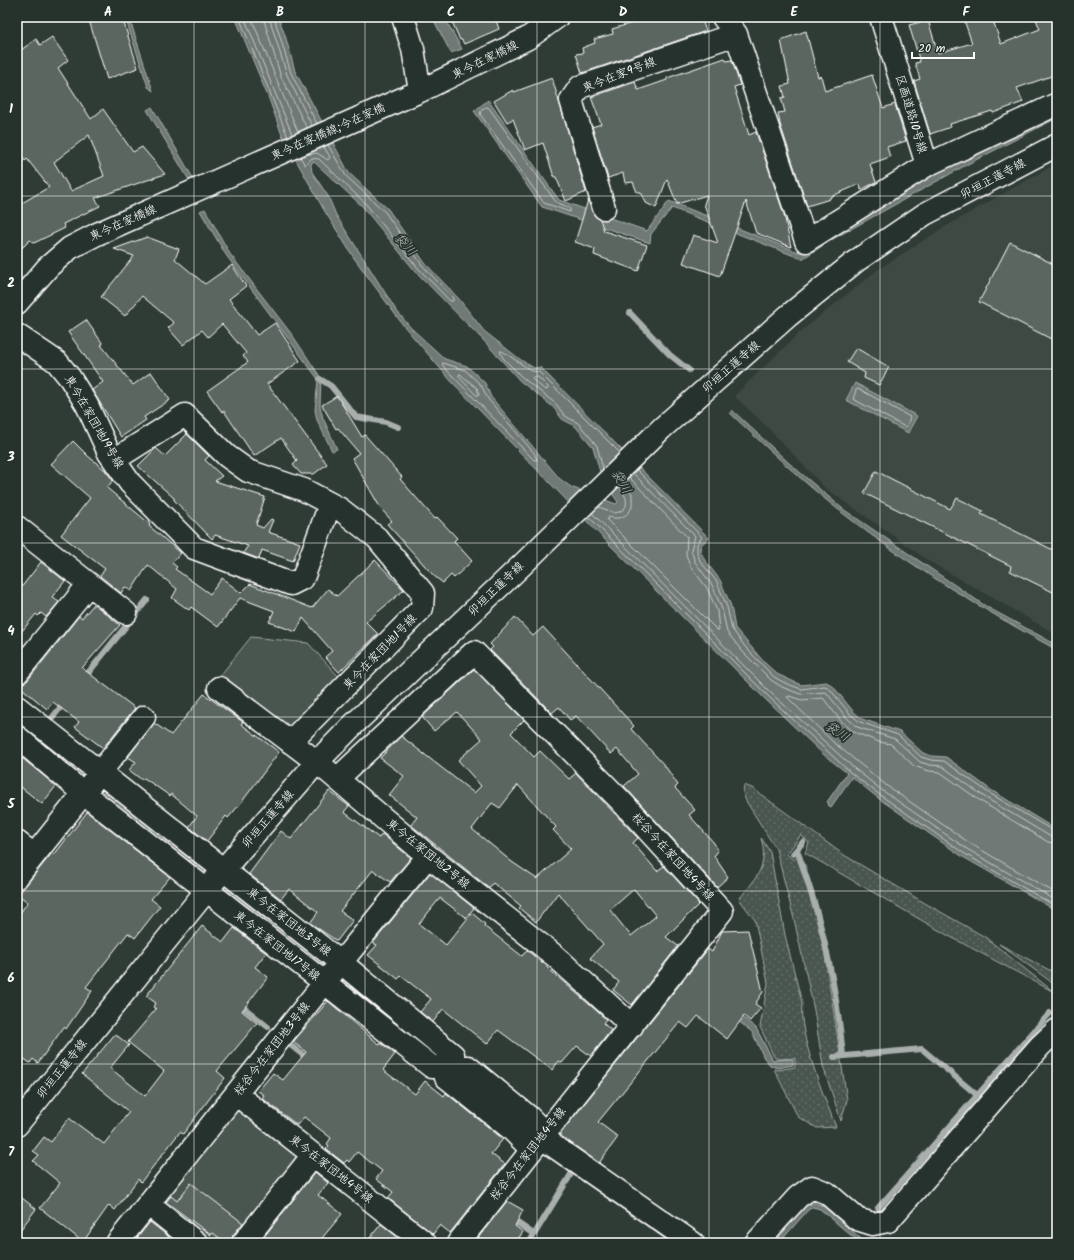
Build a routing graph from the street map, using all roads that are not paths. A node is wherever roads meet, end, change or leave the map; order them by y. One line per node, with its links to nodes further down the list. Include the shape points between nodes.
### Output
1 (403, 17): 5 (street, via 413,49)
2 (557, 17): 5 (street, 東今在家橋線, via 528,38)
3 (881, 17): 8 (street, 区画道路10号線)
4 (729, 25): 8 (street, via 806,241); 10 (street, 東今在家9号線, via 580,87 571,100)
5 (415, 94): 9 (street, 東今在家橋線;今在家橋)
6 (1057, 104): 8 (street, 区画道路10号線)
7 (1057, 145): 24 (street, 卯垣正蓮寺線, via 926,214 856,261 788,316 661,429)
8 (927, 165)
9 (246, 168): 11 (street, 東今在家橋線, via 70,248 48,267)
10 (604, 208)
11 (17, 303)
12 (17, 335): 13 (street, 東今在家団地19号線, via 57,362 70,378 87,405)
13 (114, 460): 14 (street, 東今在家団地1号線, via 185,415 227,456 248,471 304,490); 14 (street, 東今在家団地19号線, via 130,483 194,548 291,584 303,578)
14 (330, 504): 23 (street, 東今在家団地1号線, via 340,508 377,538 423,593 422,608)
15 (17, 527): 16 (street)
16 (89, 584): 17 (street); 18 (street)
17 (126, 614)
18 (17, 673)
19 (219, 688): 23 (street, 東今在家団地2号線)
20 (17, 707): 25 (street, 東今在家団地3号線)
21 (144, 717): 25 (street)
22 (17, 737): 27 (street, 東今在家団地17号線)
23 (290, 742): 24 (street, 東今在家団地2号線)
24 (316, 762): 26 (street, 東今在家団地2号線); 31 (street, 卯垣正蓮寺線)
25 (100, 772): 27 (street); 31 (street, 東今在家団地3号線)
26 (337, 779): 30 (street, 東今在家団地2号線); 36 (street, 桜谷今在家団地4号線, via 474,652 621,801 722,910)
27 (83, 793): 29 (street); 33 (street, 東今在家団地17号線)
28 (17, 842): 29 (street)
29 (34, 855): 32 (street)
30 (428, 856): 34 (street, 桜谷今在家団地3号線); 36 (street, 東今在家団地2号線, via 555,956)
31 (223, 870): 33 (street, 卯垣正蓮寺線); 34 (street, 東今在家団地3号線)
32 (17, 877)
33 (206, 891): 35 (street, 東今在家団地17号線); 40 (street, 卯垣正蓮寺線)
34 (341, 962): 35 (street, 桜谷今在家団地3号線); 38 (street, 東今在家団地3号線, via 453,1056)
35 (324, 982): 38 (street, 東今在家団地17号線, via 432,1067); 39 (street, 桜谷今在家団地3号線)
36 (632, 1026): 41 (street, 桜谷今在家団地4号線)
37 (1057, 1030): 50 (street, via 1040,1046 888,1221 873,1224 857,1219 828,1193 812,1187 798,1197)
38 (449, 1065): 41 (street, 東今在家団地17号線, via 468,1068 529,1117)
39 (236, 1094): 42 (street, 東今在家団地4号線); 43 (street, 桜谷今在家団地3号線)
40 (17, 1125)
41 (538, 1141): 48 (street, 桜谷今在家団地4号線); 49 (street, 東今在家団地17号線, via 552,1145)
42 (313, 1154): 46 (street); 47 (street, 東今在家団地4号線)
43 (148, 1204): 44 (street, 桜谷今在家団地3号線); 45 (street)
44 (117, 1243)
45 (197, 1243)
46 (243, 1243)
47 (425, 1243)
48 (458, 1243)
49 (693, 1243)
50 (756, 1243)

